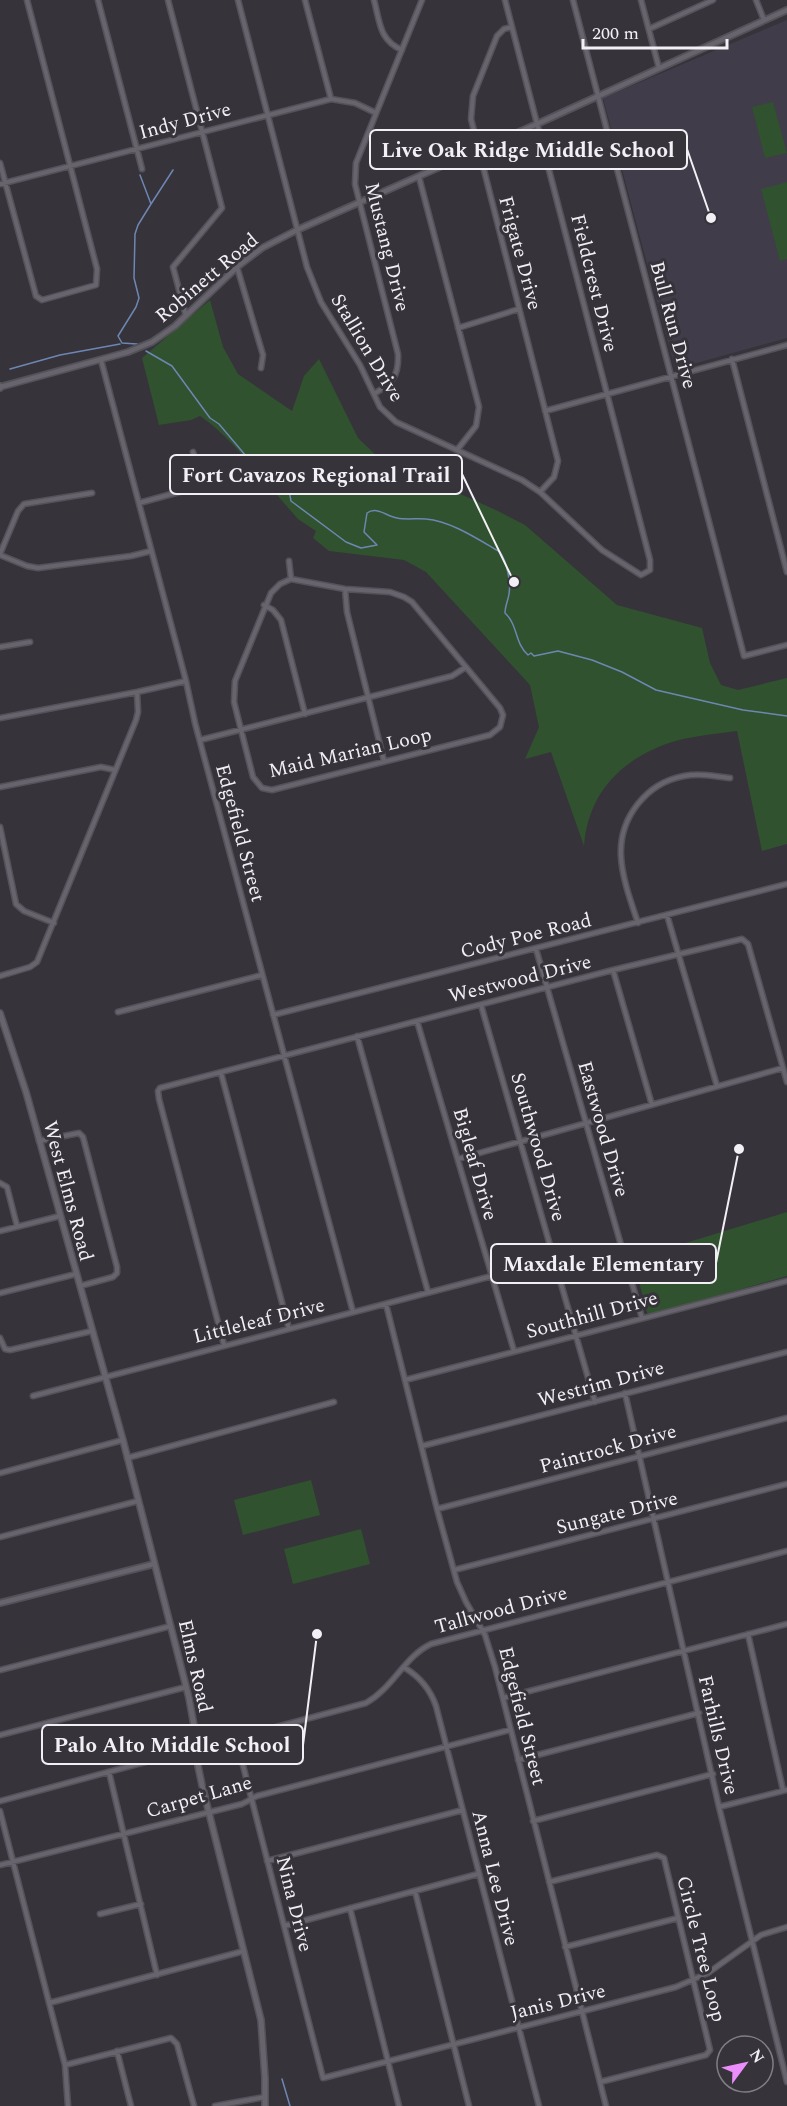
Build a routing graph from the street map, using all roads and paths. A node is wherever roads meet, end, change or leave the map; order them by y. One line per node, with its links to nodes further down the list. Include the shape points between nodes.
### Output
1 (27, 0): 28 (street)
2 (98, 0): 25 (street)
3 (168, 0): 24 (street)
4 (238, 0): 22 (street, Stallion Drive)
5 (305, 0): 20 (street)
6 (374, 0): 17 (street, via 385,38)
7 (422, 0): 17 (street, Mustang Drive)
8 (505, 0): 15 (street, Fieldcrest Drive)
9 (573, 0): 19 (street, Bull Run Drive)
10 (641, 0): 16 (street)
11 (713, 0): 16 (street)
12 (756, 0): 14 (street)
13 (787, 10): 14 (street, Robinett Road)
14 (764, 20): 18 (street, Robinett Road)
15 (512, 27): 23 (street, Fieldcrest Drive); 26 (street, Frigate Drive, via 497,36 473,96 471,119)
16 (649, 29): 18 (street)
17 (402, 50): 21 (street, Mustang Drive)
18 (659, 68): 19 (street, Robinett Road)
19 (598, 97): 23 (street, Robinett Road); 42 (street, Bull Run Drive)
20 (331, 99): 21 (street, Indy Drive, via 355,103); 22 (street, Indy Drive)
21 (376, 113): 32 (street, Mustang Drive, via 356,164 355,184)
22 (268, 115): 24 (street, Indy Drive); 33 (street, Stallion Drive)
23 (537, 124): 26 (street, Robinett Road); 45 (street, Fieldcrest Drive)
24 (202, 131): 25 (street, Indy Drive); 36 (street, via 222,208 173,267)
25 (136, 149): 28 (street, Indy Drive); 29 (street)
26 (477, 151): 30 (street, Robinett Road); 35 (street, Frigate Drive)
27 (0, 163): 31 (street)
28 (70, 167): 31 (street, Indy Drive); 31 (street, via 97,269 96,285 42,300 36,296)
29 (141, 169)
30 (418, 177): 32 (street, Robinett Road); 37 (street)
31 (3, 184)
32 (360, 203): 33 (street, Robinett Road); 44 (street, Mustang Drive, via 398,354 397,372 390,384)
33 (297, 230): 34 (street, Robinett Road, via 262,248); 44 (street, Stallion Drive, via 321,302)
34 (237, 267): 36 (street, Robinett Road); 41 (street, via 263,355)
35 (519, 309): 37 (street); 46 (street, Frigate Drive)
36 (186, 316): 40 (street, Robinett Road, via 152,342)
37 (458, 328): 47 (street, via 479,413 472,433)
38 (787, 345): 39 (street)
39 (732, 359): 42 (street); 57 (street)
40 (101, 360): 43 (street, Robinett Road); 53 (street, Edgefield Street)
41 (261, 368)
42 (671, 376): 45 (street); 63 (street, Bull Run Drive, via 744,656)
43 (0, 387)
44 (374, 394): 47 (street, Stallion Drive, via 380,407 396,422)
45 (607, 394): 46 (street); 58 (street, Fieldcrest Drive, via 650,560)
46 (545, 411): 51 (street, Frigate Drive, via 558,461 554,477)
47 (457, 450): 51 (street, Stallion Drive)
48 (193, 452): 50 (street)
49 (223, 480): 50 (street)
50 (204, 486): 53 (street)
51 (540, 492): 58 (street, Stallion Drive, via 602,550 636,574)
52 (92, 493): 55 (street, via 24,504)
53 (138, 503): 54 (street, Edgefield Street)
54 (152, 551): 55 (street, via 38,568); 66 (street, Edgefield Street)
55 (0, 554)
56 (289, 561): 59 (street)
57 (787, 572)
58 (646, 573)
59 (291, 579): 60 (street, Maid Marian Loop); 61 (street, Maid Marian Loop, via 274,588)
60 (345, 589): 65 (street, Maid Marian Loop, via 390,592 412,602); 68 (street)
61 (264, 605): 69 (street, via 280,620); 71 (street, Maid Marian Loop, via 235,681 234,702)
62 (30, 642): 64 (street)
63 (787, 645)
64 (0, 647)
65 (466, 667): 68 (street, via 452,676); 73 (street, Maid Marian Loop, via 500,708 500,727 490,735)
66 (186, 681): 67 (street); 72 (street, Edgefield Street)
67 (137, 692): 70 (street); 74 (street, via 138,712)
68 (368, 697): 69 (street); 73 (street)
69 (305, 714): 71 (street)
70 (0, 718)
71 (241, 730): 72 (street); 73 (street, Maid Marian Loop, via 256,784 267,790)
72 (200, 740): 85 (street, Edgefield Street)
73 (384, 761)
74 (115, 770): 76 (street, via 101,767); 80 (street)
75 (730, 778): 81 (street, via 693,775 673,779 651,790 631,813 621,855)
76 (0, 787)
77 (0, 827): 80 (street, via 16,904)
78 (787, 884): 79 (street, Cody Poe Road)
79 (668, 915): 81 (street, Cody Poe Road); 83 (street)
80 (54, 923): 86 (street, via 34,965)
81 (638, 923): 82 (street, Cody Poe Road)
82 (536, 949): 87 (street, Eastwood Drive); 91 (street, Cody Poe Road)
83 (679, 953): 84 (street, Westwood Drive); 95 (street, Westwood Drive, via 738,939 746,941); 98 (street)
84 (613, 970): 87 (street, Westwood Drive); 99 (street)
85 (262, 975): 89 (street); 91 (street, Edgefield Street)
86 (0, 976)
87 (548, 987): 88 (street, Westwood Drive); 100 (street, Eastwood Drive)
88 (481, 1005): 92 (street, Westwood Drive); 102 (street, Southwood Drive)
89 (118, 1012)
90 (0, 1013): 101 (main road, West Elms Road)
91 (273, 1015): 94 (street, Edgefield Street)
92 (417, 1021): 93 (street, Westwood Drive); 103 (street, Bigleaf Drive)
93 (357, 1036): 94 (street, Westwood Drive); 112 (street)
94 (285, 1056): 96 (street, Westwood Drive); 115 (street, Edgefield Street)
95 (783, 1068): 97 (street, Westwood Drive); 98 (street)
96 (221, 1073): 117 (street); 121 (street, Westwood Drive, via 159,1089 158,1094)
97 (787, 1082)
98 (717, 1086): 99 (street)
99 (652, 1105): 100 (street)
100 (586, 1123): 102 (street); 116 (street, Eastwood Drive)
101 (39, 1141): 105 (main road, West Elms Road); 111 (street, via 70,1133 83,1137 117,1273)
102 (521, 1141): 103 (street); 119 (street, Southwood Drive)
103 (458, 1159): 109 (street, Bigleaf Drive)
104 (0, 1183): 106 (street, via 7,1187)
105 (60, 1216): 106 (street); 108 (main road, West Elms Road)
106 (17, 1226): 107 (street)
107 (0, 1231)
108 (76, 1274): 111 (main road, West Elms Road); 113 (street)
109 (492, 1276): 112 (street, Littleleaf Drive); 122 (street, Bigleaf Drive)
110 (787, 1281): 116 (street, Southhill Drive)
111 (79, 1286): 118 (main road, West Elms Road)
112 (428, 1292): 114 (street, Littleleaf Drive)
113 (0, 1293)
114 (386, 1304): 115 (street, Littleleaf Drive); 125 (street, Edgefield Street)
115 (353, 1312): 117 (street, Littleleaf Drive)
116 (642, 1318): 119 (street, Southhill Drive)
117 (289, 1329): 121 (street, Littleleaf Drive)
118 (92, 1331): 120 (street, via 10,1350 5,1349); 124 (main road, West Elms Road)
119 (577, 1335): 122 (street, Southhill Drive); 129 (street, Southwood Drive)
120 (0, 1338)
121 (224, 1345): 124 (street, Littleleaf Drive)
122 (514, 1351): 125 (street, Southhill Drive)
123 (787, 1352): 126 (street, Westrim Drive)
124 (105, 1376): 127 (street, Littleleaf Drive); 131 (main road, Elms Road)
125 (405, 1380): 132 (street, Edgefield Street)
126 (625, 1393): 129 (street, Westrim Drive); 133 (street, Farhills Drive)
127 (33, 1396)
128 (334, 1402): 134 (street)
129 (595, 1402): 132 (street, Westrim Drive)
130 (787, 1418): 133 (street, Paintrock Drive)
131 (123, 1440): 134 (main road, Elms Road); 135 (street)
132 (422, 1446): 138 (street, Edgefield Street)
133 (639, 1457): 138 (street, Paintrock Drive); 139 (street, Farhills Drive)
134 (127, 1458): 137 (main road, Elms Road)
135 (0, 1473)
136 (787, 1484): 139 (street, Sungate Drive)
137 (138, 1501): 140 (street); 142 (main road, Elms Road)
138 (437, 1509): 143 (street, Edgefield Street)
139 (654, 1519): 143 (street, Sungate Drive); 144 (street, Farhills Drive)
140 (0, 1537)
141 (787, 1551): 144 (street, Tallwood Drive)
142 (154, 1564): 145 (street); 147 (main road, Elms Road)
143 (454, 1570): 148 (street, Edgefield Street)
144 (668, 1582): 148 (street, Tallwood Drive); 150 (street, Farhills Drive)
145 (0, 1603)
146 (787, 1624): 149 (street)
147 (171, 1626): 152 (street); 153 (main road, Elms Road)
148 (482, 1630): 151 (street, Tallwood Drive, via 424,1647); 154 (street, Edgefield Street)
149 (748, 1634): 150 (street); 164 (street)
150 (684, 1651): 154 (street); 155 (street, Farhills Drive)
151 (405, 1668): 158 (street, Tallwood Drive, via 384,1691 366,1703); 159 (street, Anna Lee Drive, via 418,1677 433,1698)
152 (0, 1670)
153 (186, 1687): 157 (street); 160 (main road, Elms Road)
154 (503, 1698): 156 (street, Edgefield Street)
155 (699, 1713): 161 (street); 163 (street, Farhills Drive)
156 (510, 1730): 159 (street, Carpet Lane); 161 (street, Edgefield Street)
157 (0, 1735)
158 (236, 1738): 160 (street, Tallwood Drive); 165 (street, Nina Drive)
159 (446, 1746): 165 (street, Carpet Lane); 168 (street, Anna Lee Drive)
160 (198, 1748): 162 (street, Tallwood Drive); 170 (main road, Elms Road)
161 (518, 1760): 171 (street, Edgefield Street)
162 (109, 1772): 166 (street, Tallwood Drive); 172 (street)
163 (713, 1774): 167 (street, Farhills Drive); 171 (street)
164 (785, 1790): 167 (street)
165 (251, 1798): 170 (street, Carpet Lane); 173 (street, Nina Drive)
166 (0, 1801)
167 (719, 1807): 185 (street, Farhills Drive)
168 (463, 1810): 173 (street); 176 (street, Anna Lee Drive)
169 (0, 1811): 174 (street)
170 (208, 1812): 172 (street, Carpet Lane); 187 (main road, Elms Road)
171 (533, 1821): 177 (street, Edgefield Street)
172 (123, 1833): 174 (street, Carpet Lane); 179 (street)
173 (267, 1861): 183 (street, Nina Drive)
174 (12, 1862): 175 (street, Carpet Lane); 190 (street)
175 (0, 1865)
176 (478, 1874): 178 (street); 192 (street, Anna Lee Drive)
177 (549, 1882): 182 (street, Circle Tree Loop, via 660,1854); 186 (street, Edgefield Street)
178 (415, 1892): 180 (street); 193 (street)
179 (141, 1904): 181 (street); 188 (street)
180 (350, 1908): 183 (street); 195 (street)
181 (100, 1914)
182 (678, 1918): 186 (street); 189 (street, Circle Tree Loop)
183 (284, 1926): 197 (street, Nina Drive)
184 (787, 1928): 185 (street, Janis Drive)
185 (752, 1940): 189 (street, Janis Drive); 199 (street, Farhills Drive)
186 (565, 1947): 191 (street, Edgefield Street)
187 (245, 1951): 188 (street); 200 (main road, Elms Road, via 261,2020)
188 (157, 1975): 190 (street)
189 (694, 1980): 191 (street, Janis Drive); 198 (street, Circle Tree Loop, via 709,2053)
190 (49, 2003): 196 (street)
191 (582, 2012): 192 (street, Janis Drive); 198 (street, Edgefield Street)
192 (519, 2028): 193 (street, Janis Drive); 208 (street, Anna Lee Drive)
193 (454, 2044): 195 (street, Janis Drive); 207 (street)
194 (117, 2051): 196 (street); 202 (street); 203 (street, via 168,2038 175,2040)
195 (388, 2061): 197 (street, Janis Drive); 206 (street)
196 (65, 2065): 201 (street)
197 (323, 2078)
198 (600, 2082): 209 (street, Edgefield Street)
199 (787, 2082)
200 (265, 2097): 204 (street); 205 (main road, Elms Road)
201 (69, 2106)
202 (131, 2106)
203 (194, 2106)
204 (215, 2106)
205 (265, 2106)
206 (399, 2106)
207 (469, 2106)
208 (539, 2106)
209 (606, 2106)

